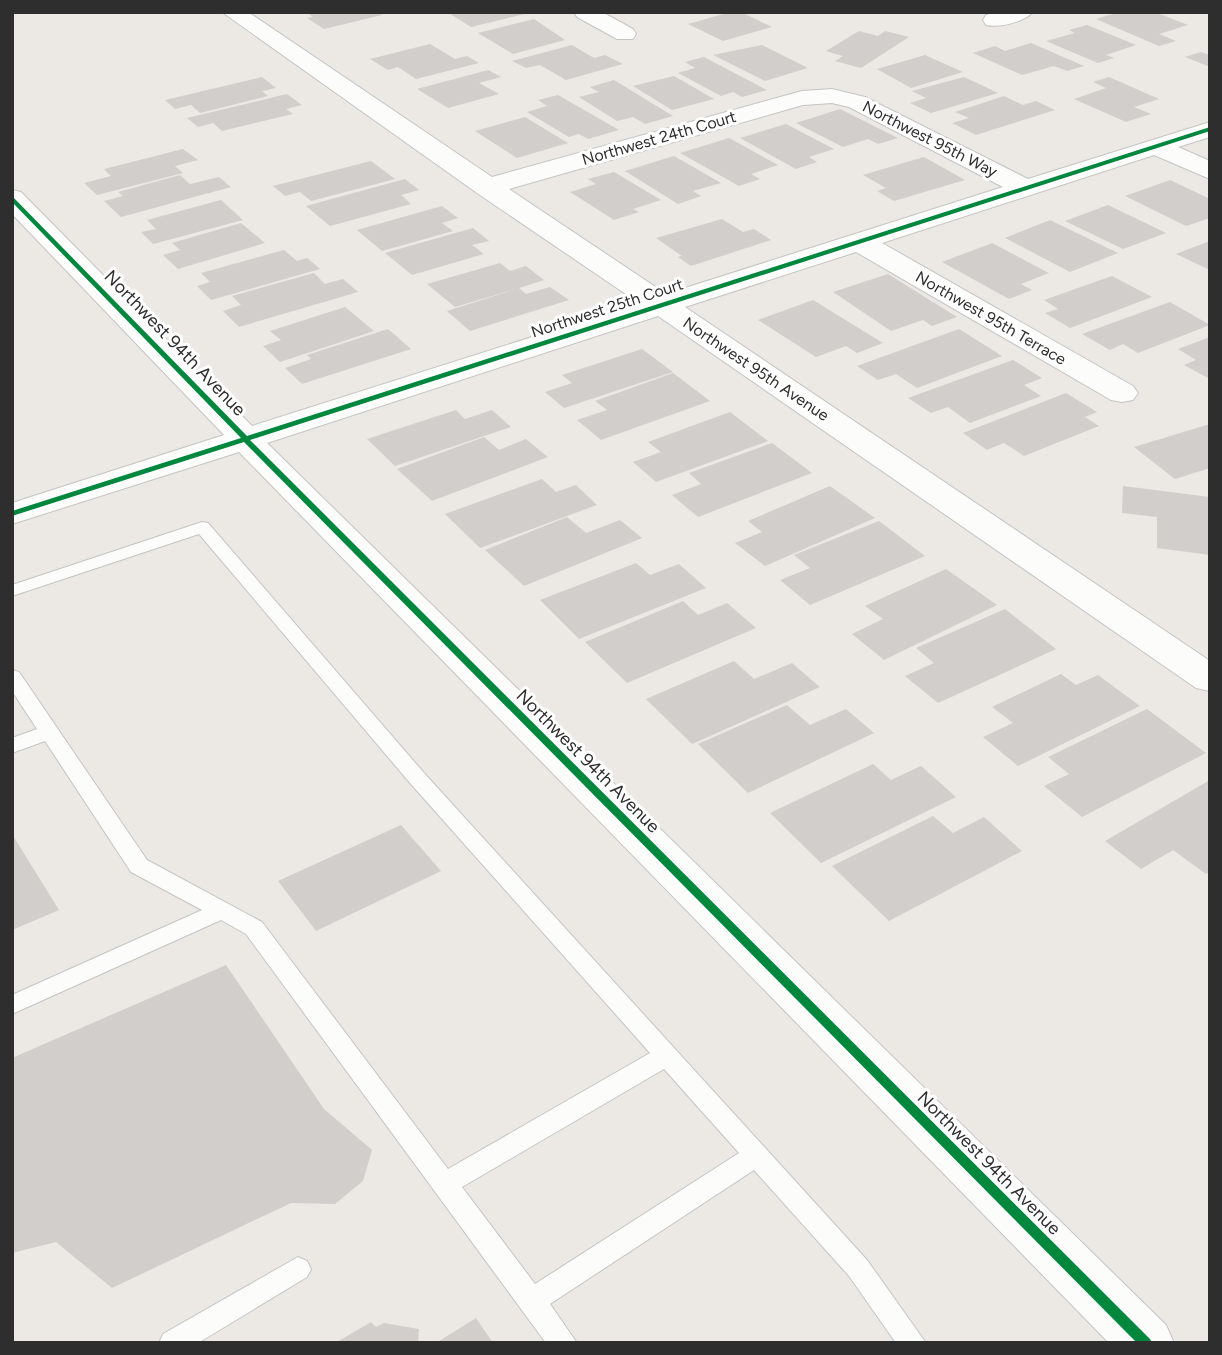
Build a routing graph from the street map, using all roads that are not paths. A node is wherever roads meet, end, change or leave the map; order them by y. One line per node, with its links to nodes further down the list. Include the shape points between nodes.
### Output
1 (233, 12): 10 (street, Northwest 95th Avenue)
2 (584, 12): 5 (street)
3 (1022, 12): 4 (street)
4 (995, 20)
5 (625, 34)
6 (832, 96): 10 (street, Northwest 24th Court, via 802,98); 11 (street, Northwest 95th Way, via 857,102)
7 (1210, 129): 8 (street, Northwest 25th Court)
8 (1156, 147): 9 (street); 11 (street, Northwest 25th Court)
9 (1210, 171)
10 (486, 187): 14 (street, Northwest 95th Avenue)
11 (1025, 188): 13 (street, Northwest 25th Court)
12 (12, 198): 16 (street, Northwest 94th Avenue)
13 (861, 243): 14 (street, Northwest 25th Court); 15 (street, Northwest 95th Terrace)
14 (661, 305): 16 (street, Northwest 25th Court); 20 (street, Northwest 95th Avenue)
15 (1122, 393)
16 (246, 439): 17 (street, Northwest 25th Court); 34 (street, Northwest 94th Avenue)
17 (12, 514)
18 (12, 591): 26 (lane, via 202,527 417,778)
19 (12, 676): 21 (lane)
20 (1210, 678)
21 (22, 706): 22 (lane)
22 (50, 731): 23 (lane); 24 (lane, via 139,866)
23 (12, 746)
24 (222, 910): 25 (lane); 28 (lane, via 254,928)
25 (12, 1005)
26 (666, 1056): 27 (lane); 28 (lane)
27 (756, 1155): 30 (lane); 33 (lane, via 858,1268)
28 (444, 1184): 30 (lane)
29 (298, 1269): 31 (lane)
30 (532, 1301): 32 (lane)
31 (173, 1343)
32 (563, 1343)
33 (912, 1343)
34 (1146, 1343)

